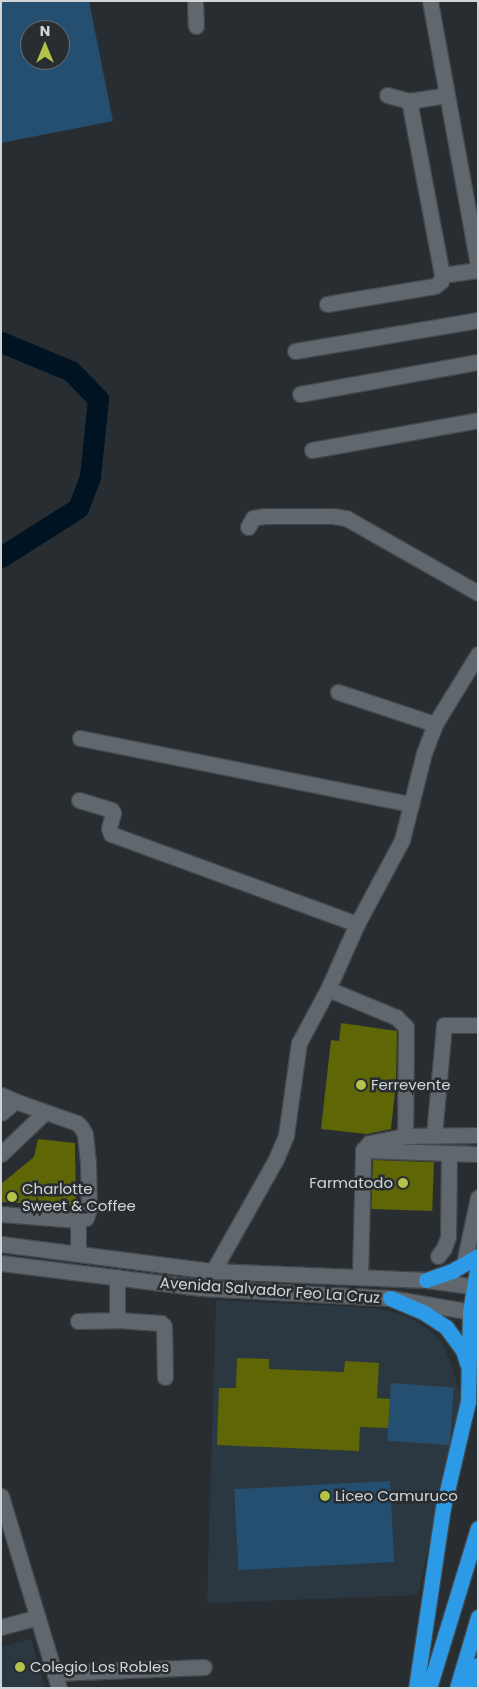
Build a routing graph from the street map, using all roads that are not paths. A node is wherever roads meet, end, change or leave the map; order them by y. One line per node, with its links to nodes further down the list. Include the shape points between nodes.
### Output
1 (194, 1): 3 (street)
2 (430, 1): 4 (street)
3 (196, 26)
4 (447, 95): 6 (street); 7 (street)
5 (387, 96): 6 (street)
6 (408, 101): 9 (street)
7 (478, 265)
8 (478, 270): 9 (street)
9 (442, 275): 10 (street, via 435,286)
10 (328, 304)
11 (478, 320): 12 (street)
12 (295, 351)
13 (478, 362): 14 (street)
14 (300, 394)
15 (478, 420): 16 (street)
16 (312, 450)
17 (248, 527): 18 (street, via 252,518 264,516 346,518)
18 (478, 593)
19 (478, 654): 21 (street)
20 (338, 692): 21 (street)
21 (435, 724): 24 (street)
22 (80, 738): 24 (street)
23 (79, 800): 25 (street, via 111,810 111,834)
24 (410, 804): 25 (street, via 402,840)
25 (357, 924): 26 (street)
26 (328, 989): 34 (street, via 396,1017 406,1027); 48 (street, via 300,1043 286,1135 276,1159)
27 (478, 1025): 33 (street, via 444,1025)
28 (1, 1096): 29 (street)
29 (16, 1102): 30 (street); 31 (street)
30 (1, 1113)
31 (44, 1113): 37 (street); 41 (street, via 77,1123 85,1134 89,1209 86,1218)
32 (477, 1130): 33 (street)
33 (434, 1135): 34 (street)
34 (405, 1136): 35 (street, via 376,1140)
35 (363, 1150): 36 (street); 49 (street)
36 (448, 1153): 38 (street); 44 (street, via 448,1237)
37 (1, 1154)
38 (478, 1154)
39 (478, 1197): 47 (street)
40 (1, 1214): 41 (street)
41 (78, 1220): 43 (street)
42 (1, 1244): 43 (street, Avenida Salvador Feo La Cruz)
43 (78, 1254): 48 (street, Avenida Salvador Feo La Cruz)
44 (438, 1256)
45 (478, 1256): 47 (highway)
46 (1, 1262): 50 (street, Avenida Salvador Feo La Cruz)
47 (471, 1263): 51 (highway); 52 (highway)
48 (213, 1271): 49 (street, Avenida Salvador Feo La Cruz)
49 (360, 1277): 51 (street, Avenida Salvador Feo La Cruz)
50 (117, 1278): 53 (street, Avenida Salvador Feo La Cruz, via 201,1288); 55 (street)
51 (426, 1280): 52 (street, Avenida Salvador Feo La Cruz)
52 (476, 1287): 54 (highway)
53 (390, 1298): 54 (street, Avenida Salvador Feo La Cruz); 57 (highway, via 423,1312 446,1327 463,1350)
54 (474, 1312): 57 (highway)
55 (117, 1320): 56 (street); 58 (street, via 161,1323 164,1326)
56 (78, 1321)
57 (469, 1372): 67 (highway, via 468,1401 443,1508)
58 (165, 1377)
59 (1, 1496): 61 (street)
60 (478, 1528): 68 (highway)
61 (38, 1617): 63 (street); 66 (street)
62 (478, 1617): 69 (highway)
63 (1, 1627)
64 (478, 1665): 70 (highway)
65 (204, 1667): 66 (street)
66 (57, 1681)
67 (416, 1688)
68 (429, 1688)
69 (457, 1688)
70 (468, 1688)

